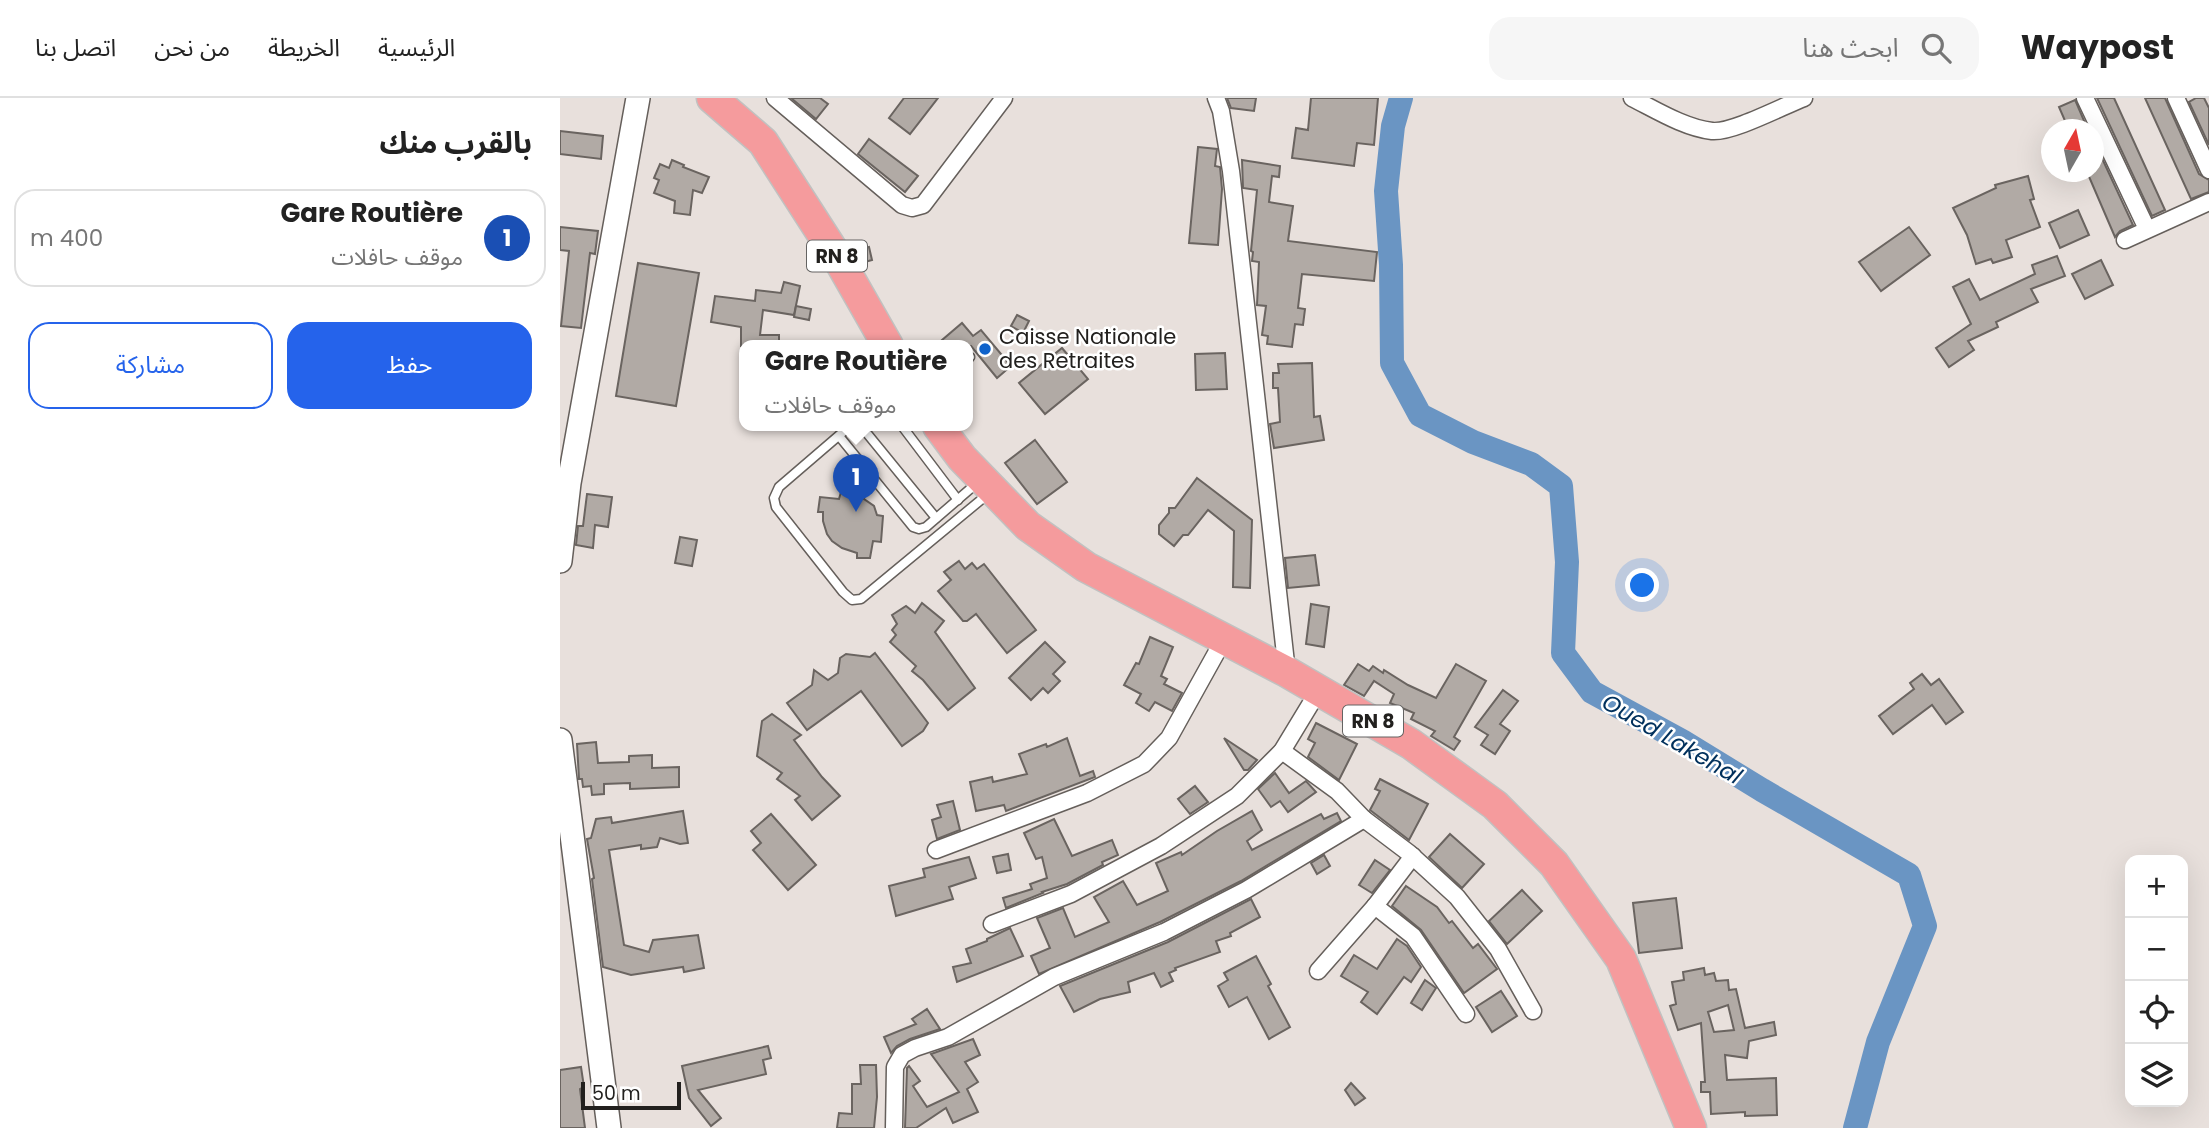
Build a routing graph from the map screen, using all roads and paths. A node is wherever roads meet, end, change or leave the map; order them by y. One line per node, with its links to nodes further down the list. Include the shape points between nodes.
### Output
1 (638, 98): 22 (street)
2 (690, 98): 12 (highway, RN 8)
3 (712, 98): 12 (highway, RN 8, via 763,142)
4 (775, 98): 5 (street, via 902,205 912,208 923,205)
5 (1004, 98)
6 (1216, 98): 29 (street, via 1231,171)
7 (1632, 98): 8 (street, via 1712,131)
8 (1804, 98)
9 (2085, 98): 14 (street)
10 (2176, 98): 11 (street)
11 (2209, 170)
12 (780, 171): 16 (highway, RN 8)
13 (2209, 202): 14 (street)
14 (2147, 229): 15 (street)
15 (2125, 240)
16 (885, 340)
17 (844, 431): 21 (lane)
18 (865, 431): 26 (lane)
19 (906, 431): 24 (lane)
20 (942, 431): 23 (highway, RN 8)
21 (839, 436): 23 (lane, via 779,487 774,498 776,507 852,600 862,600); 26 (lane, via 914,527 926,527)
22 (569, 482): 25 (street); 27 (street)
23 (988, 484): 24 (lane); 28 (highway, RN 8, via 1028,526 1086,567)
24 (958, 500): 26 (lane)
25 (560, 507)
26 (936, 518)
27 (560, 561)
28 (1224, 639): 29 (highway, RN 8); 34 (street, via 1169,738 1144,764 1087,793)
29 (1287, 672): 30 (highway, RN 8)
30 (1319, 690): 32 (street); 43 (highway, RN 8, via 1411,744 1495,805 1554,864 1621,959)
31 (560, 740): 41 (street)
32 (1282, 751): 33 (street, via 1338,790); 37 (street, via 1237,796 1161,846 1071,894)
33 (1364, 819): 35 (street); 42 (street, via 1246,890 1164,932 1055,977 948,1037 902,1055 895,1068)
34 (936, 850)
35 (1413, 856): 36 (street); 39 (street, via 1457,897 1498,948)
36 (1375, 906): 38 (street); 40 (street, via 1413,936)
37 (992, 925)
38 (1318, 971)
39 (1533, 1011)
40 (1466, 1014)
41 (609, 1128)
42 (894, 1128)
43 (1691, 1128)

